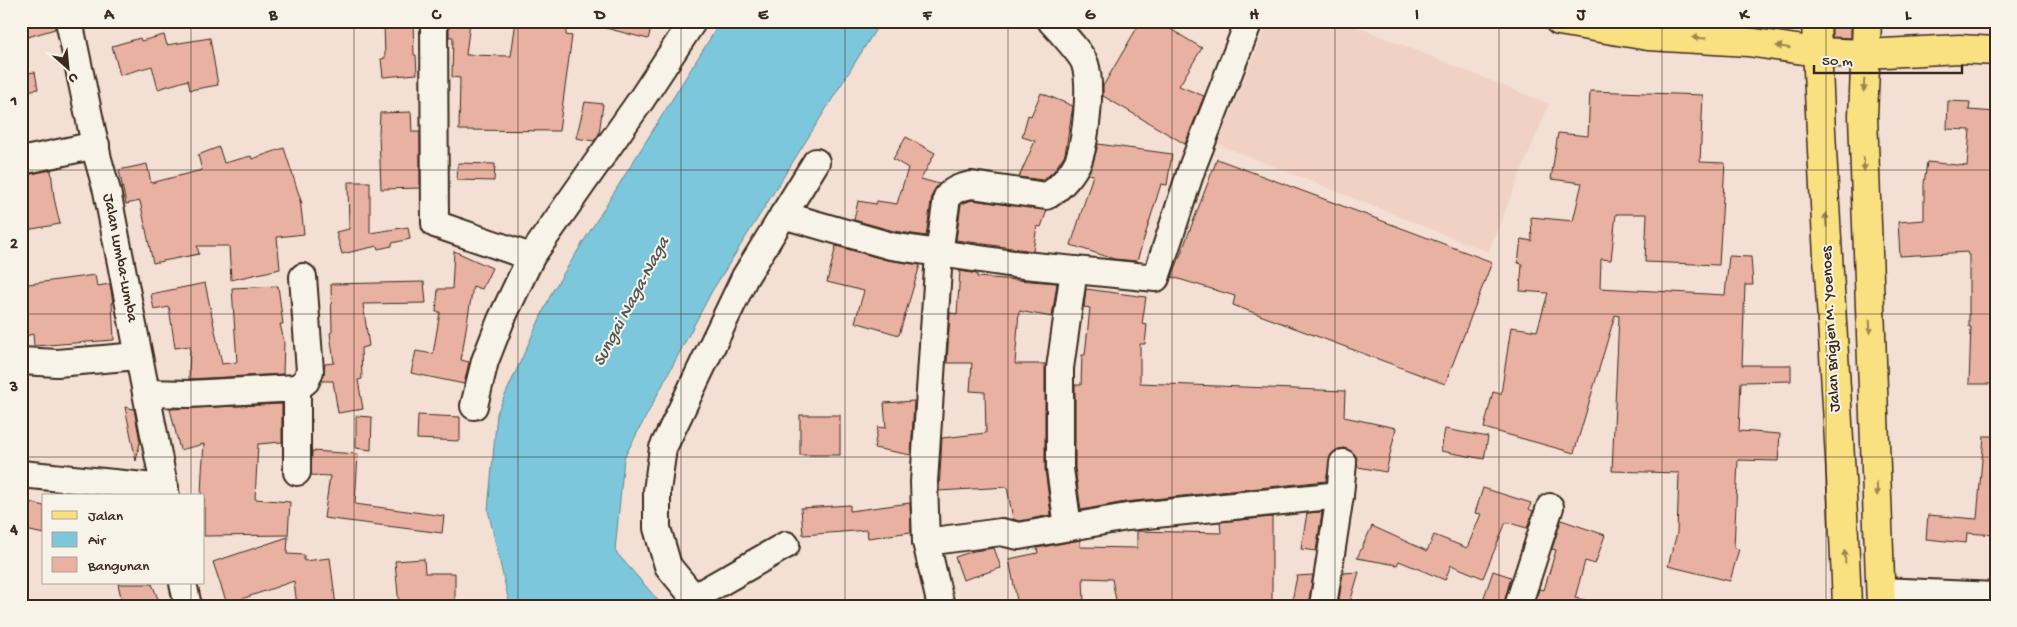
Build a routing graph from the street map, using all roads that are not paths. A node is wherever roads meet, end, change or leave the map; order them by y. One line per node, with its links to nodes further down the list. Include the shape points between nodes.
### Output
1 (69, 21): 12 (street, Jalan Lumba-Lumba)
2 (434, 21): 17 (street, via 435,224)
3 (693, 21): 17 (street, via 642,100)
4 (1051, 21): 16 (street, via 1085,63 1089,93 1078,161 1060,187 1046,196 972,186 951,192 947,197)
5 (1249, 21): 18 (street, via 1193,165 1156,278)
6 (1559, 21): 10 (main road, one-way to 6, via 1748,42 1648,36)
7 (1816, 21): 10 (main road, Jalan Brigjen M. Yoenoes)
8 (1868, 21): 11 (main road)
9 (1996, 51): 11 (main road, via 1959,49)
10 (1818, 52): 11 (main road); 42 (main road, Jalan Brigjen M. Yoenoes, one-way to 10)
11 (1866, 54): 36 (main road, one-way to 36, via 1862,116)
12 (96, 145): 13 (street); 20 (street, Jalan Lumba-Lumba)
13 (21, 161)
14 (816, 162): 15 (street)
15 (783, 215): 16 (street, via 891,246); 37 (street, via 745,277 662,448 657,528 668,566)
16 (939, 254): 18 (street); 32 (street, via 924,482)
17 (531, 256): 24 (street, via 485,361)
18 (1074, 270): 31 (street, via 1060,368 1060,469)
19 (303, 277): 22 (street, via 310,371 306,381)
20 (138, 356): 21 (street, via 57,363); 23 (street, Jalan Lumba-Lumba)
21 (21, 361)
22 (297, 388): 23 (street); 26 (street)
23 (146, 393): 28 (street, Jalan Lumba-Lumba)
24 (474, 406)
25 (1343, 463): 29 (street)
26 (298, 472)
27 (21, 474): 28 (street)
28 (165, 492)
29 (1340, 495): 31 (street, via 1127,517); 40 (street)
30 (1550, 507): 41 (street)
31 (1068, 527): 32 (street, via 1019,536 1001,532)
32 (926, 542): 39 (street)
33 (786, 545): 37 (street)
34 (183, 584): 38 (street)
35 (1996, 596): 36 (street)
36 (1881, 598)
37 (697, 602)
38 (188, 606)
39 (941, 606)
40 (1322, 606)
41 (1518, 606)
42 (1846, 606)

